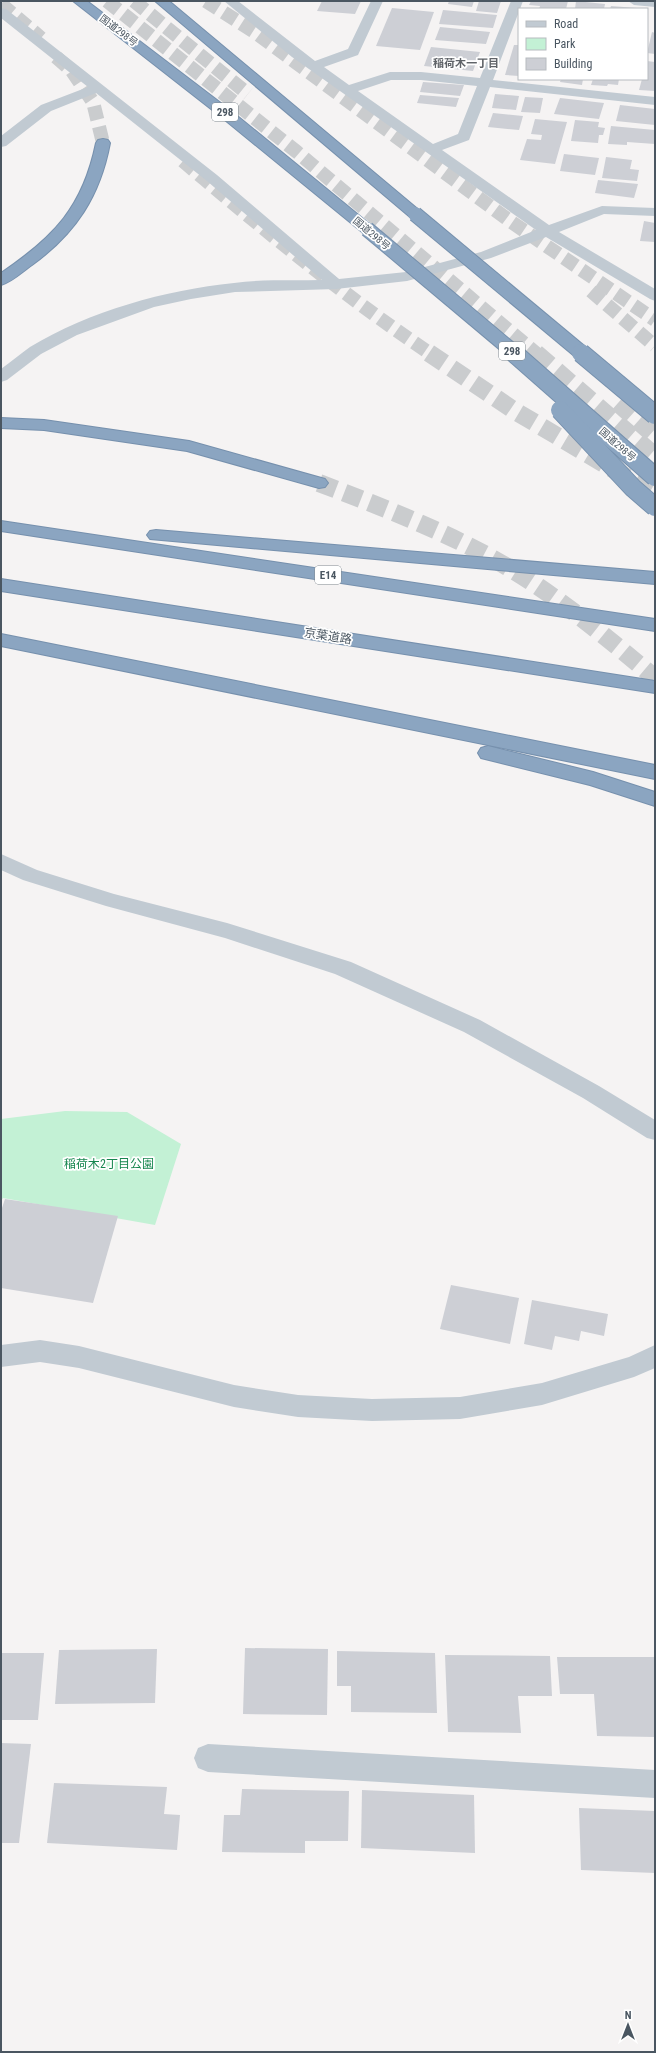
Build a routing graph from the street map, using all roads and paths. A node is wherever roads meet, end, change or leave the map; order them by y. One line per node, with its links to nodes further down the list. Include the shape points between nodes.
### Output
1 (80, 1): 24 (highway, 国道298号 / 298, bridge, via 281,156)
2 (161, 1): 26 (highway, bridge)
3 (230, 1): 11 (street)
4 (377, 1): 11 (street, via 353,52)
5 (517, 1): 9 (street)
6 (634, 1): 7 (street)
7 (655, 3)
8 (1, 12): 13 (street)
9 (503, 35): 10 (street); 12 (street)
10 (518, 37)
11 (314, 66): 14 (street)
12 (485, 82): 14 (street, via 404,75 390,76); 15 (street); 18 (street, via 464,137)
13 (98, 88): 16 (street, via 46,108); 22 (street, via 212,178)
14 (347, 90): 18 (street)
15 (655, 101)
16 (1, 143)
17 (103, 143): 21 (highway, via 96,174 83,202 62,232 28,263)
18 (433, 149): 20 (street)
19 (655, 212): 20 (street, via 602,210)
20 (547, 231): 22 (street, via 486,255 438,269 407,276); 23 (street)
21 (1, 280)
22 (336, 284): 25 (street, via 235,287 149,304 71,332 35,351)
23 (655, 296)
24 (473, 317): 28 (highway, 国道298号 / 298, bridge); 30 (highway, 298, bridge, via 633,488)
25 (1, 377)
26 (655, 415)
27 (1, 423): 29 (highway, via 44,425 190,446)
28 (655, 477)
29 (319, 483)
30 (655, 507)
31 (1, 522): 33 (highway)
32 (1, 526): 35 (highway, E14)
33 (655, 578)
34 (1, 585): 37 (highway, 京葉道路)
35 (655, 625)
36 (1, 640): 38 (highway)
37 (655, 688)
38 (278, 697): 39 (highway); 40 (highway, via 593,779)
39 (655, 772)
40 (655, 799)
41 (1, 861): 42 (street, via 30,875 113,901 227,931 343,968 472,1026)
42 (655, 1131)
43 (1, 1356): 44 (street, via 40,1351 79,1357 234,1396 298,1406 372,1410 460,1408 542,1394 634,1366)
44 (655, 1356)
45 (208, 1758): 46 (street)
46 (655, 1784)

